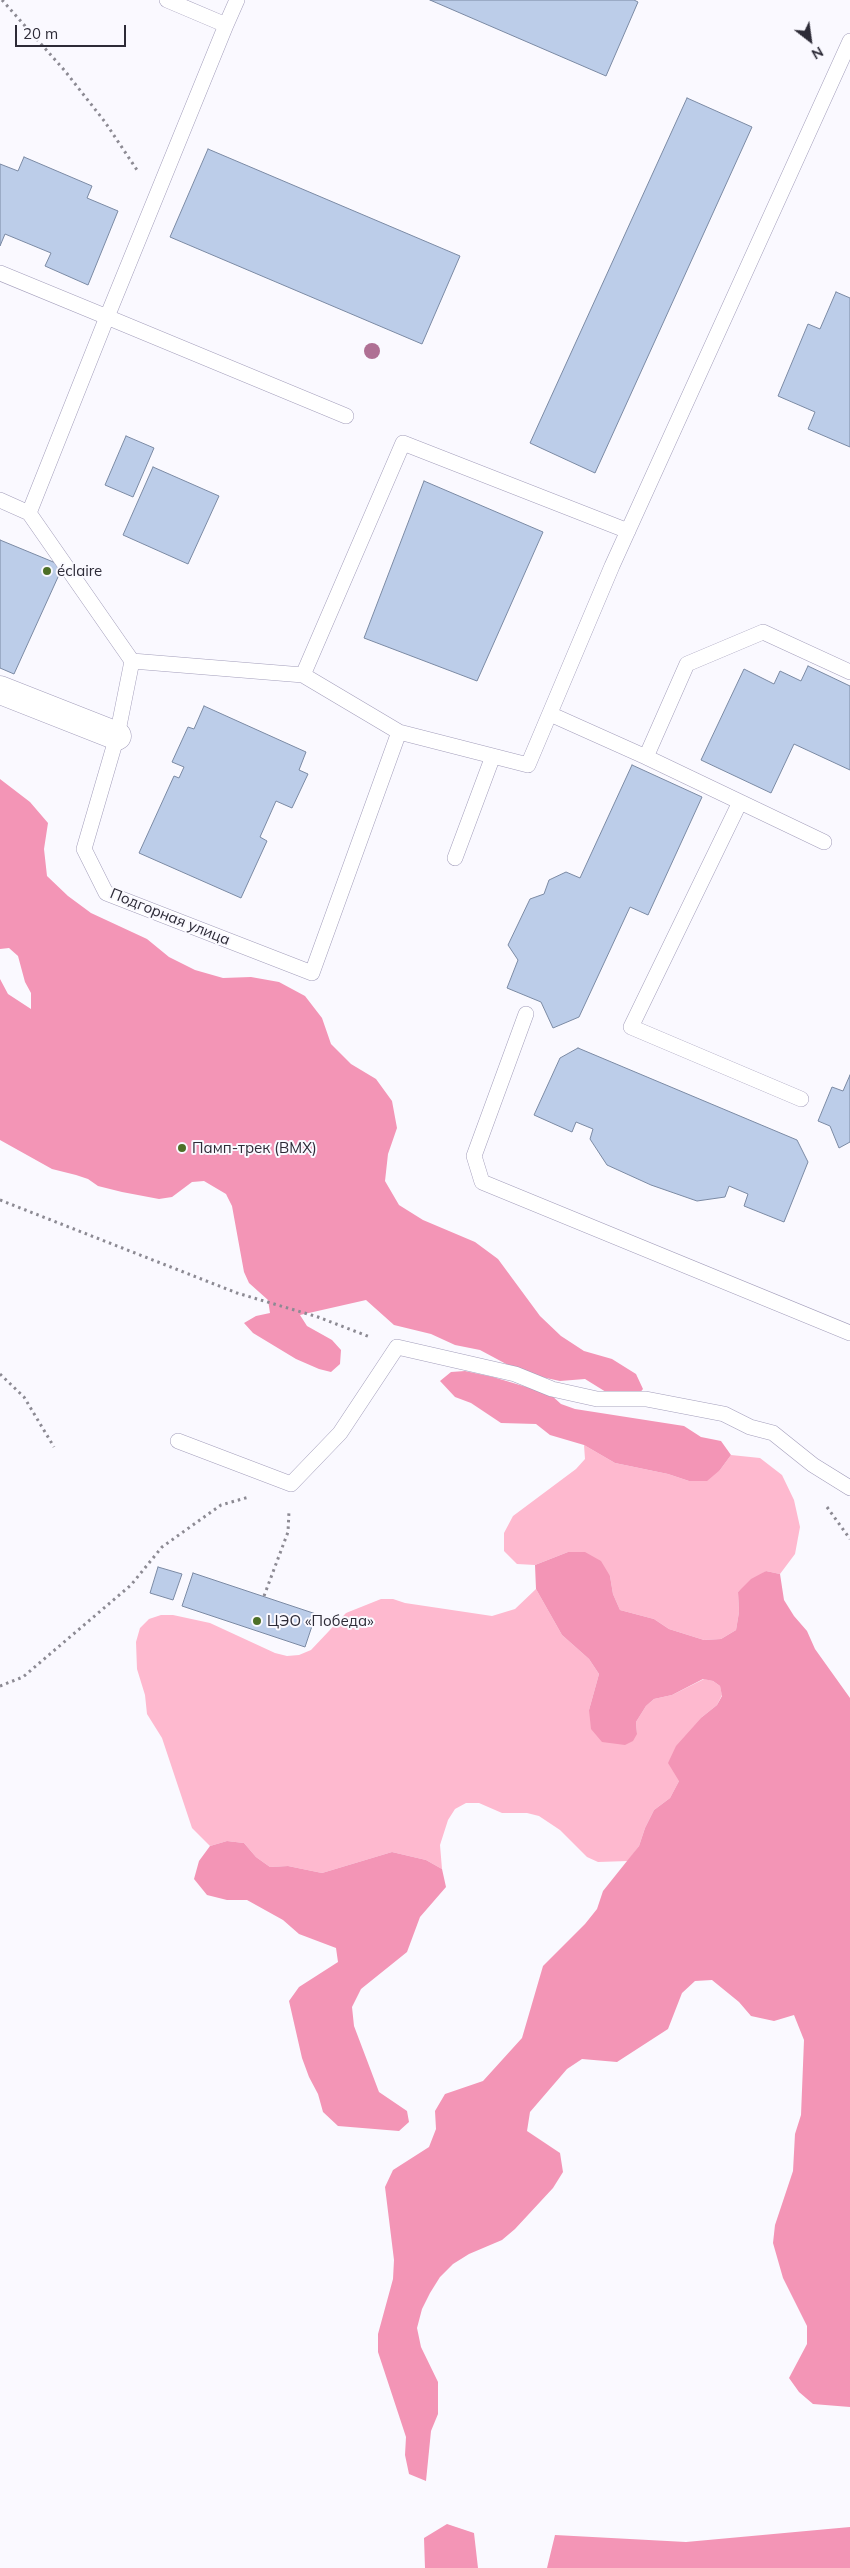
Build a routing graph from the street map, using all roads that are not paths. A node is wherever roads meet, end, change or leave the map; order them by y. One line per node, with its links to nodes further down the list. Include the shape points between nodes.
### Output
1 (167, 0): 3 (lane)
2 (237, 0): 3 (lane)
3 (226, 25): 6 (lane)
4 (850, 41): 10 (lane)
5 (0, 273): 6 (lane)
6 (107, 318): 7 (lane); 9 (lane)
7 (346, 416)
8 (0, 500): 9 (lane)
9 (29, 513): 11 (lane)
10 (628, 531): 13 (lane, via 403,443); 15 (lane)
11 (132, 661): 13 (lane); 17 (lane, Подгорная улица)
12 (850, 672): 19 (lane, via 763,632 687,664)
13 (303, 675): 16 (lane)
14 (0, 690): 17 (street)
15 (550, 714): 18 (lane, via 528,765); 19 (lane)
16 (399, 732): 17 (lane, Подгорная улица, via 312,973 106,893 84,848); 18 (lane)
17 (118, 736)
18 (493, 756): 22 (lane)
19 (646, 757): 20 (lane)
20 (740, 802): 21 (lane); 24 (lane, via 631,1027)
21 (824, 842)
22 (456, 858)
23 (526, 1014): 25 (lane, via 474,1156 482,1182)
24 (801, 1098)
25 (850, 1333)
26 (178, 1441): 27 (lane, via 291,1484 340,1433 397,1347 515,1374 552,1389 597,1399 646,1399 724,1414 750,1427 773,1433 813,1465)
27 (850, 1488)

